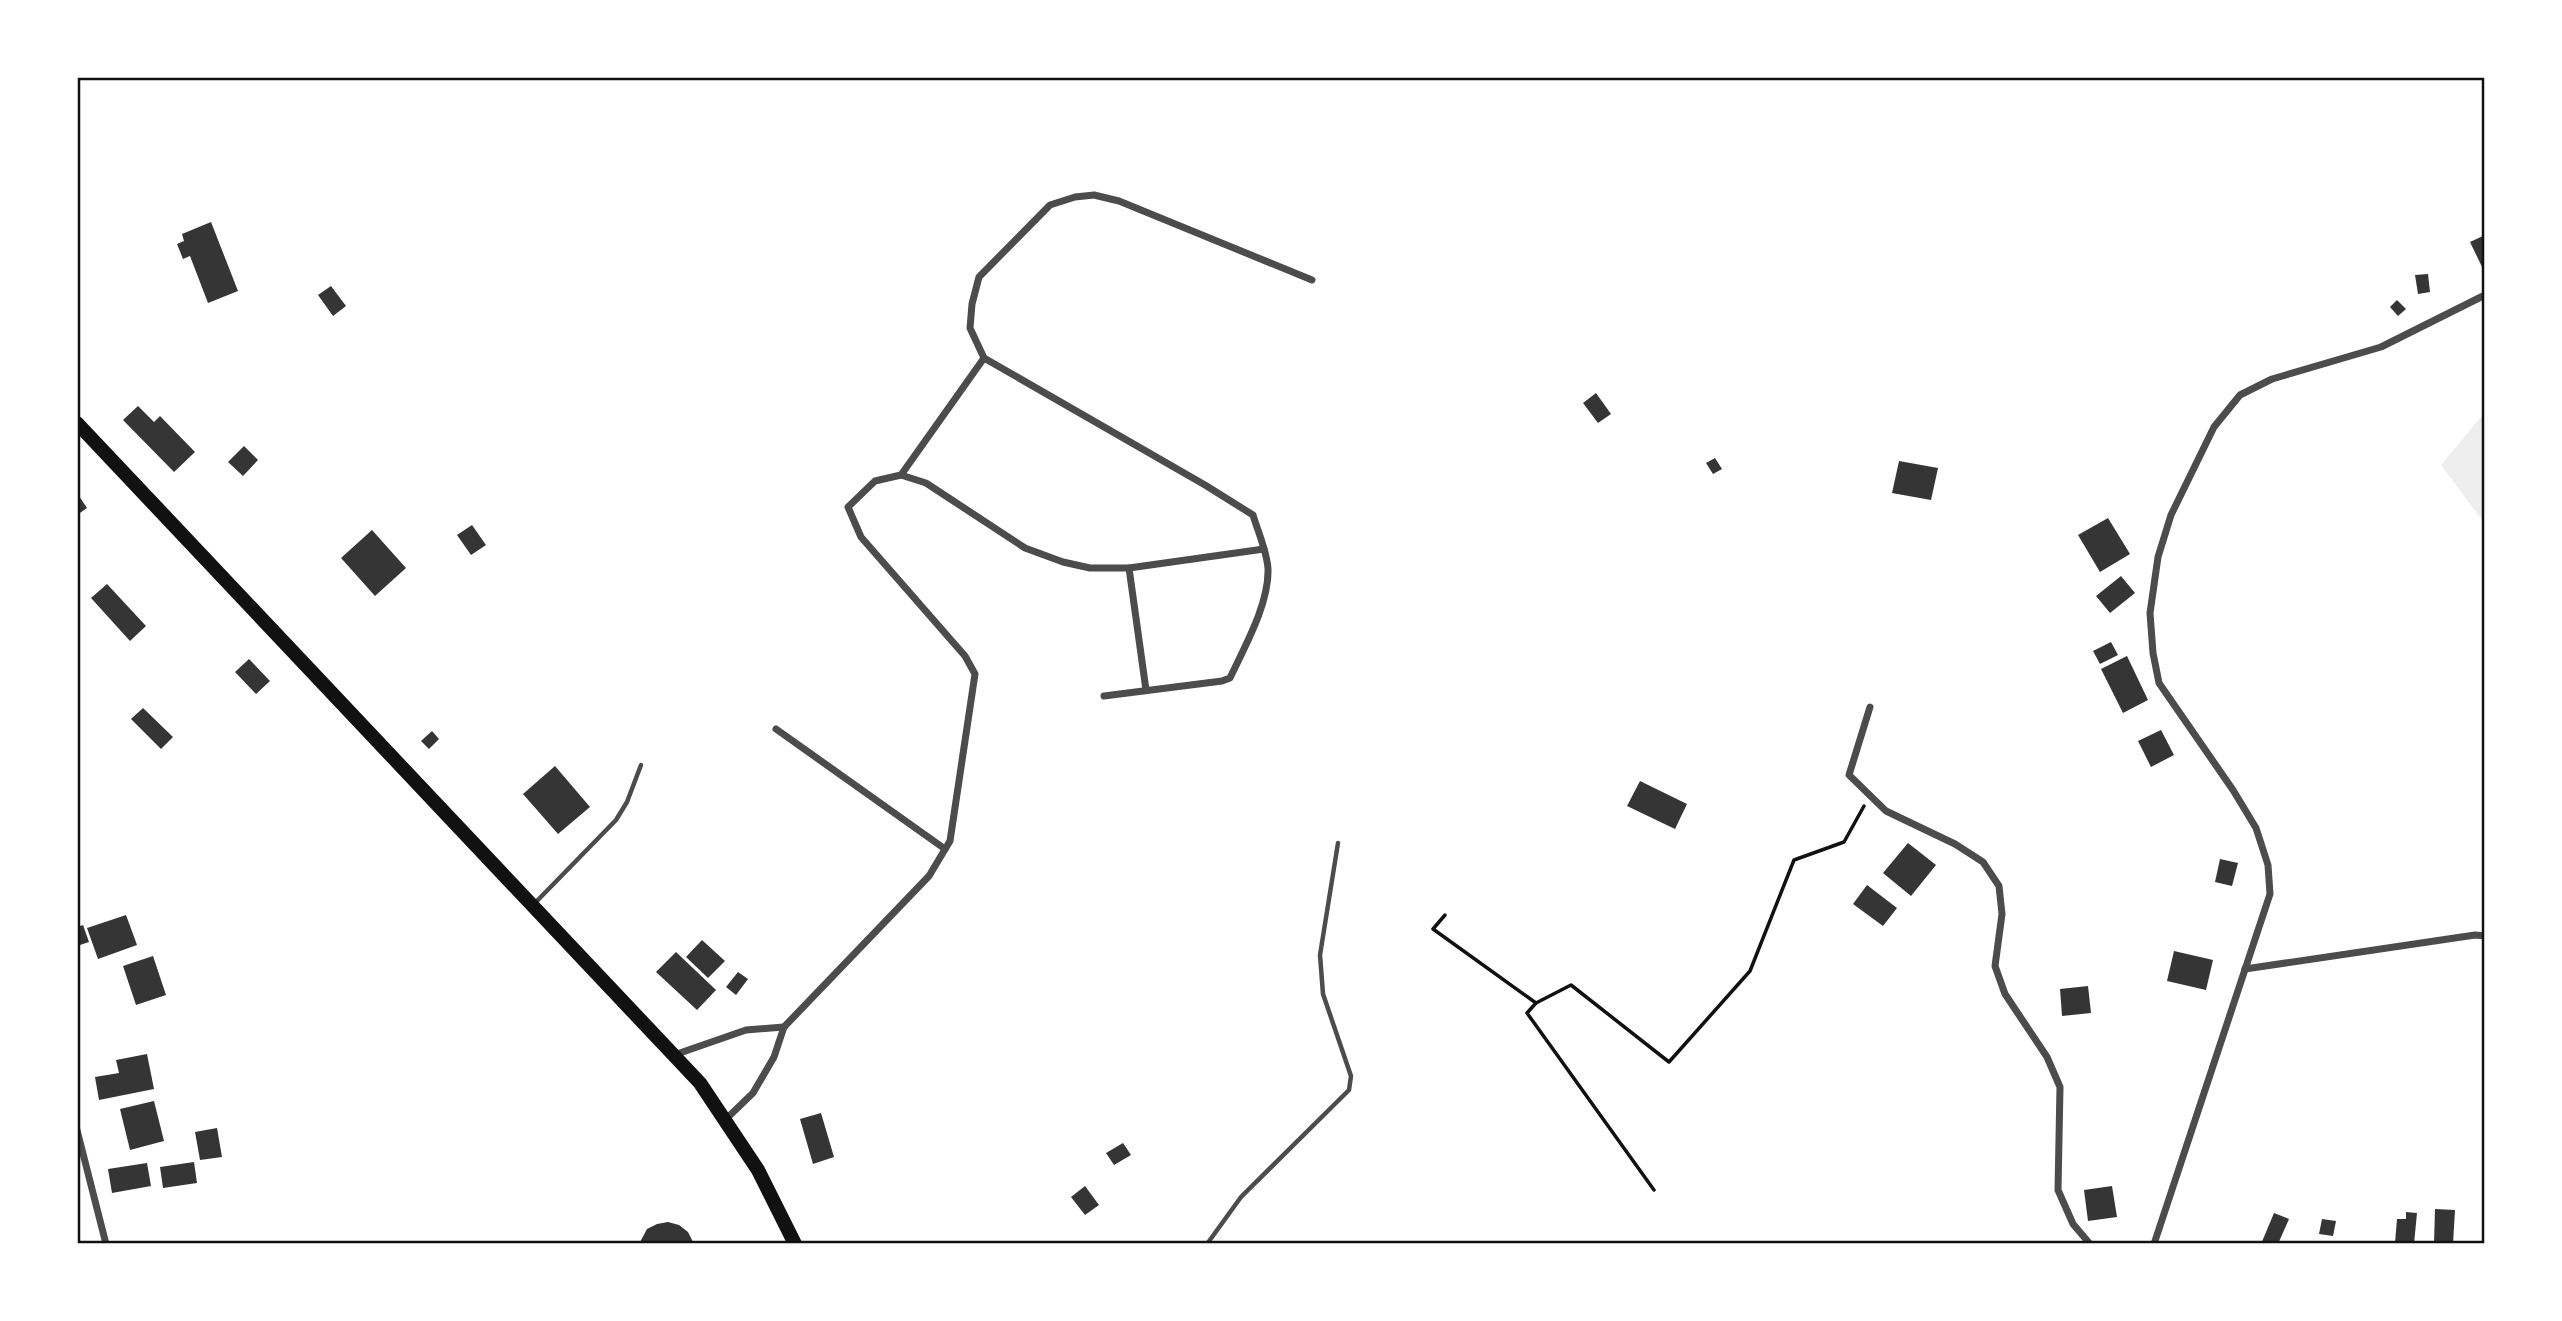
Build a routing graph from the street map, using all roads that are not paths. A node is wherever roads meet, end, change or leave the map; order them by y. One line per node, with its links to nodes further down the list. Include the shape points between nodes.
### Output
1 (1312, 280): 3 (street, via 1119,201 1094,195 1075,197 1050,205 979,277 970,328)
2 (2485, 295): 17 (street, via 2381,347 2272,379 2240,395 2214,427 2171,515 2158,557 2150,613 2153,653 2159,683 2256,828 2268,865 2270,894)
3 (984, 358): 5 (street); 6 (street, via 1253,515)
4 (77, 423): 15 (main road)
5 (901, 475): 7 (street, via 926,483 1025,548 1090,568); 14 (street, via 875,481 848,507 861,537 965,656 975,674 950,841)
6 (1264, 549): 7 (street); 8 (street, via 1268,569 1260,615 1230,678)
7 (1129, 568): 8 (street)
8 (1146, 691): 9 (street)
9 (1104, 696)
10 (1870, 707): 25 (street, via 1849,775 1886,811 1983,862 1999,886 2002,914 1996,966 2005,994 2047,1057 2060,1087 2058,1190 2073,1224)
11 (776, 729): 14 (street)
12 (641, 765): 15 (lane, via 616,820)
13 (1338, 843): 24 (lane, via 1320,955 1323,994 1352,1076 1349,1090 1241,1197)
14 (945, 849): 18 (street, via 929,876)
15 (532, 906): 19 (main road)
16 (2485, 936): 17 (street)
17 (2245, 969): 26 (street)
18 (784, 1027): 19 (street, via 746,1030); 20 (street, via 775,1057 753,1093)
19 (674, 1055): 20 (main road)
20 (725, 1120): 23 (main road, via 758,1170)
21 (77, 1130): 22 (street)
22 (106, 1244)
23 (796, 1244)
24 (1207, 1244)
25 (2090, 1244)
26 (2154, 1244)

